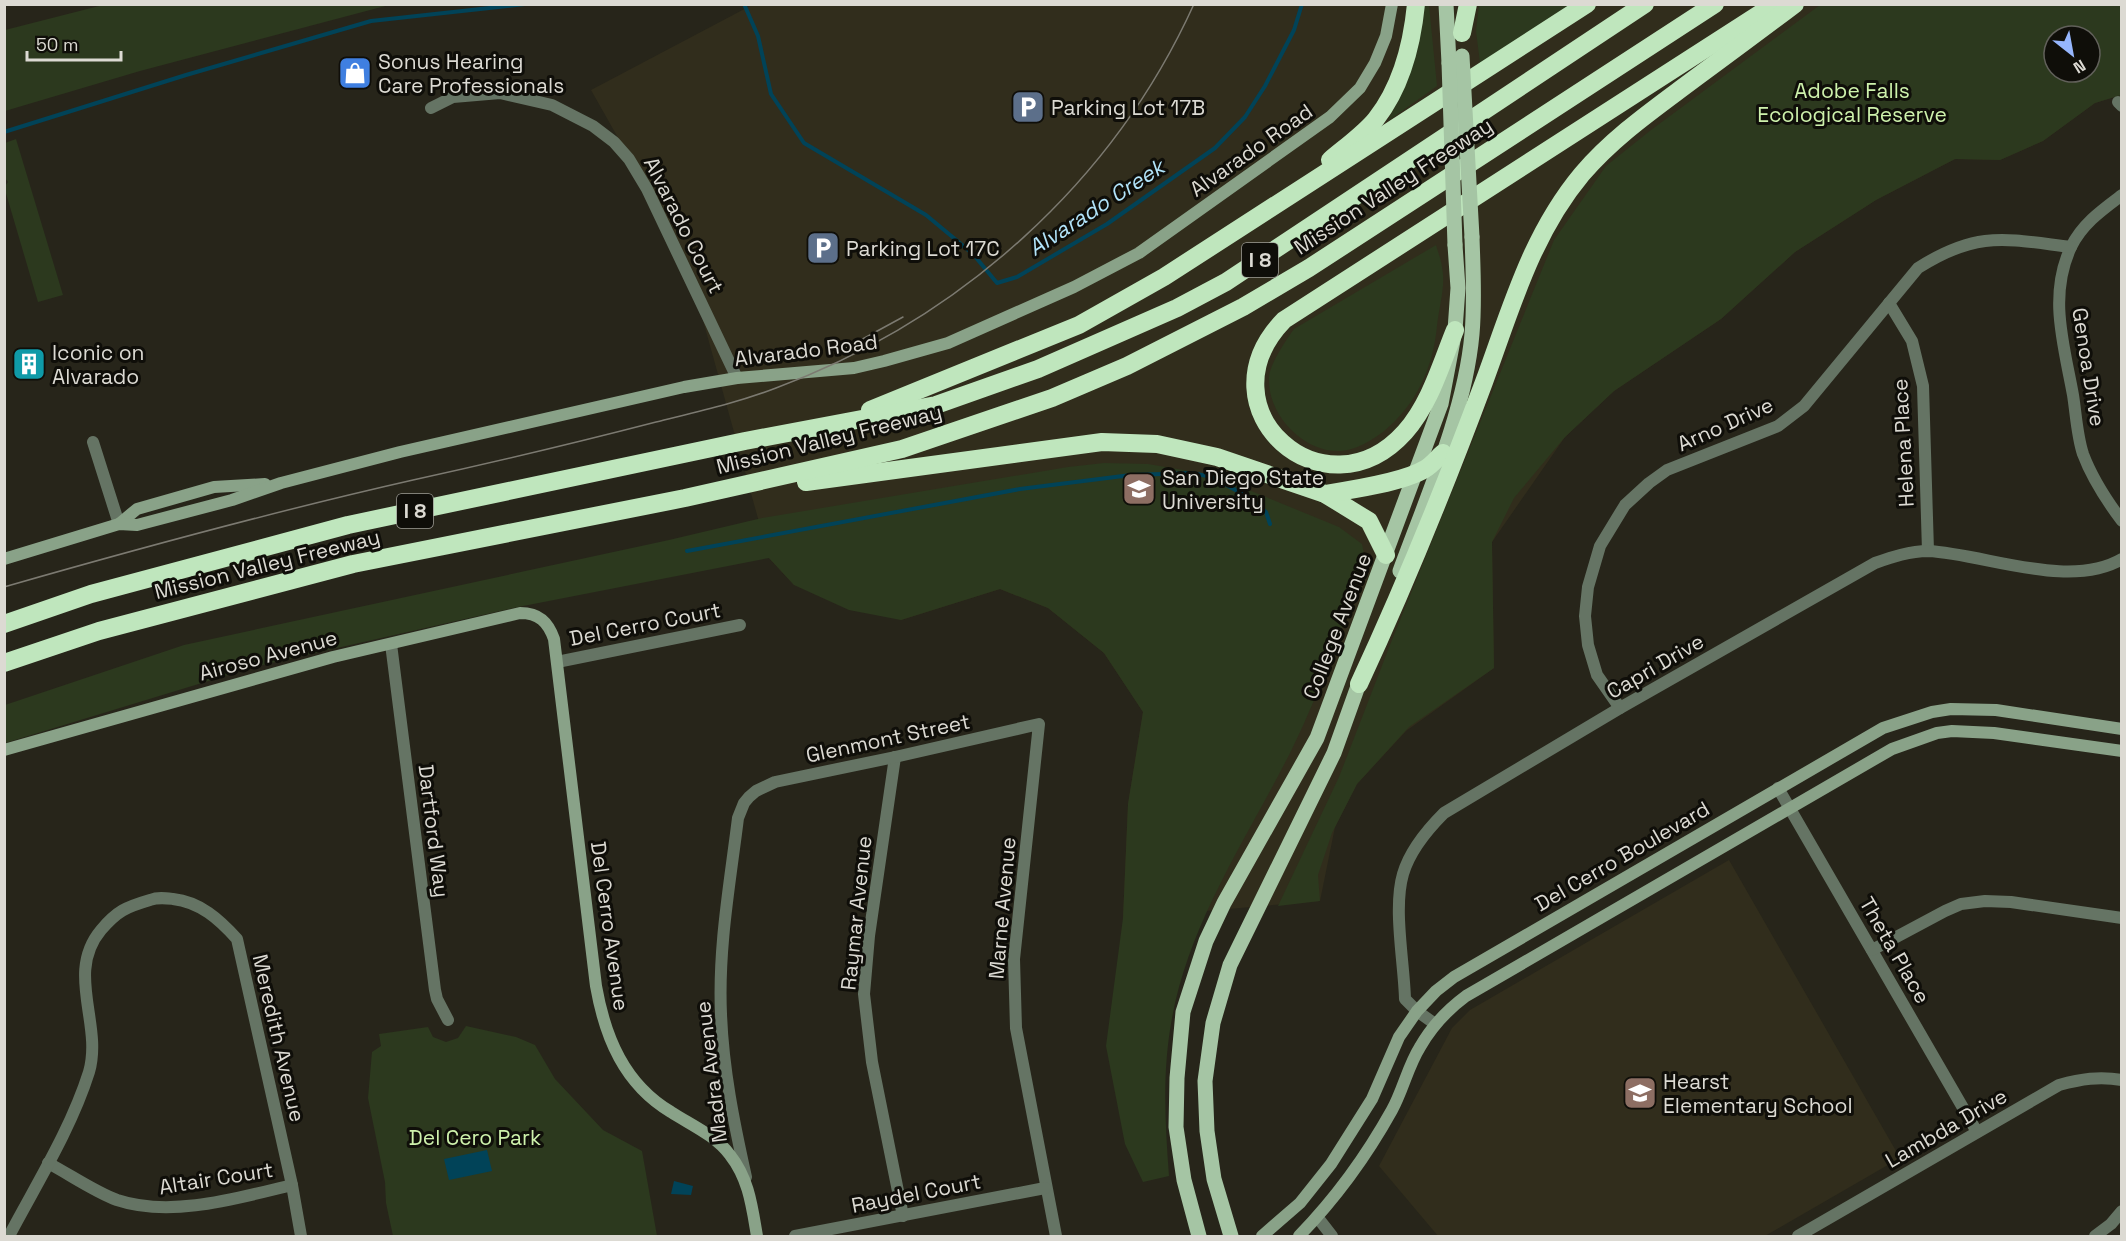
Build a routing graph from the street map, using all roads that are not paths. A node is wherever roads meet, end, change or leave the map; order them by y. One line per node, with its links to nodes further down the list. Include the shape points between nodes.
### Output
1 (1392, 4): 19 (street, Alvarado Road, via 1382,50 1351,99 1139,253 1074,287 948,343 854,368)
2 (1416, 4): 15 (highway, via 1401,76 1376,119)
3 (1446, 4): 12 (main road, College Avenue)
4 (1462, 4): 11 (main road, College Avenue)
5 (1468, 4): 11 (highway)
6 (1587, 4): 15 (highway)
7 (1645, 4): 20 (highway, Mission Valley Freeway / I 8, via 1255,264 1187,303 1038,369 936,405)
8 (1715, 4): 25 (highway, Mission Valley Freeway / I 8, via 1310,268 1152,355 1052,398 902,449)
9 (1775, 4): 18 (highway, via 1284,320 1267,340 1255,375 1256,399 1264,421 1282,443 1311,460 1346,465 1368,460 1395,443 1417,417)
10 (1795, 4): 38 (highway, via 1631,127 1596,158 1559,204 1526,268 1405,585)
11 (1462, 33): 12 (main road, College Avenue)
12 (1456, 59): 18 (main road, College Avenue, bridge); 22 (main road, College Avenue, bridge, via 1474,296 1472,336 1461,397)
13 (431, 108): 19 (street, Alvarado Court, via 453,97 500,93 552,105 614,142 647,189)
14 (2121, 195): 16 (street, Genoa Drive, via 2097,214)
15 (1250, 223): 20 (highway, via 1079,325)
16 (2071, 247): 17 (street, Arno Drive, via 2019,240 1985,240 1963,245 1918,268); 26 (street, Genoa Drive, via 2061,276 2058,309 2083,453)
17 (1889, 303): 28 (street, Helena Place, via 1912,341 1923,386); 39 (street, Arno Drive, via 1804,405 1778,426 1667,470 1625,505 1599,546 1585,616 1597,675)
18 (1455, 330): 23 (main road, College Avenue, via 1441,404)
19 (737, 378): 27 (street, Alvarado Road, via 411,450 137,525)
20 (833, 425): 33 (highway, Mission Valley Freeway / I 8, via 348,525 91,594)
21 (93, 442): 27 (street)
22 (1443, 453): 23 (highway); 38 (main road, College Avenue)
23 (1414, 475): 24 (highway); 29 (main road, College Avenue)
24 (1325, 494): 25 (highway, via 1217,457 1156,444 1102,442); 29 (highway, via 1369,522)
25 (685, 498): 37 (highway, Mission Valley Freeway / I 8, via 353,564 99,631)
26 (2121, 521)
27 (119, 524): 30 (street, Alvarado Road)
28 (1928, 551): 31 (street, Capri Drive, via 2068,572 2109,567); 39 (street, Capri Drive, via 1899,554 1875,563)
29 (1386, 555): 67 (main road, College Avenue, via 1317,738 1224,903 1206,941 1183,1012 1176,1127 1184,1180)
30 (4, 559)
31 (2121, 559)
32 (543, 619): 35 (street, Airoso Avenue, via 520,613); 36 (street, Del Cerro Avenue, via 554,639)
33 (4, 624)
34 (740, 625): 36 (street, Del Cerro Court)
35 (391, 644): 42 (street, Airoso Avenue); 51 (street, Dartford Way, via 435,990)
36 (557, 662): 56 (street, Del Cerro Avenue, via 596,986 611,1045 630,1075 654,1100 729,1153)
37 (4, 663)
38 (1359, 684): 68 (main road, College Avenue, via 1334,753 1230,965 1213,1023 1205,1081 1207,1131 1214,1179)
39 (1620, 708): 50 (street, Capri Drive, via 1444,813 1424,833 1403,873 1399,903 1406,999)
40 (1039, 724): 44 (street, Glenmont Street); 58 (street, Marne Avenue, via 1014,959 1016,1028)
41 (2121, 729): 45 (street, Del Cerro Boulevard, via 1996,710 1932,711 1883,728)
42 (4, 750)
43 (2121, 752): 47 (street, Del Cerro Boulevard, via 1994,733 1937,733 1892,749)
44 (895, 757): 46 (street, Glenmont Street, via 775,782); 60 (street, Raymar Avenue, via 864,994 872,1062)
45 (1778, 788): 47 (street, Theta Place); 50 (street, Del Cerro Boulevard, via 1454,977)
46 (748, 797): 56 (street, Madra Avenue, via 738,818 721,976 729,1095)
47 (1790, 808): 49 (street, Theta Place); 52 (street, Del Cerro Boulevard, via 1466,996)
48 (2121, 918): 49 (street, via 2011,902 1961,904)
49 (1872, 950): 54 (street, Theta Place)
50 (1417, 1011): 52 (street, Capri Drive); 69 (street, Del Cerro Boulevard, via 1399,1037 1372,1099 1331,1164 1300,1203)
51 (448, 1020)
52 (1435, 1024): 61 (street, Del Cerro Boulevard, via 1419,1047 1392,1109)
53 (2121, 1080): 54 (street, Lambda Drive, via 2082,1078 2059,1085)
54 (1977, 1132): 72 (street, Lambda Drive)
55 (48, 1163): 57 (street, Altair Court, via 116,1199 153,1208 183,1207); 57 (street, Meredith Avenue, via 81,1097 90,1068 92,1036 84,979 93,941 115,914 157,897 198,906 237,939); 62 (street)
56 (747, 1184): 64 (street, Madra Avenue)
57 (292, 1185): 63 (street, Meredith Avenue)
58 (1045, 1188): 60 (street, Raydel Court); 66 (street, Marne Avenue)
59 (2121, 1211): 73 (street)
60 (903, 1216): 65 (street, Raydel Court)
61 (1318, 1218): 70 (street, Del Cerro Boulevard); 71 (street)
62 (9, 1236)
63 (301, 1236)
64 (757, 1236)
65 (795, 1236)
66 (1056, 1236)
67 (1200, 1236)
68 (1232, 1236)
69 (1262, 1236)
70 (1299, 1236)
71 (1332, 1236)
72 (1798, 1236)
73 (2095, 1236)

